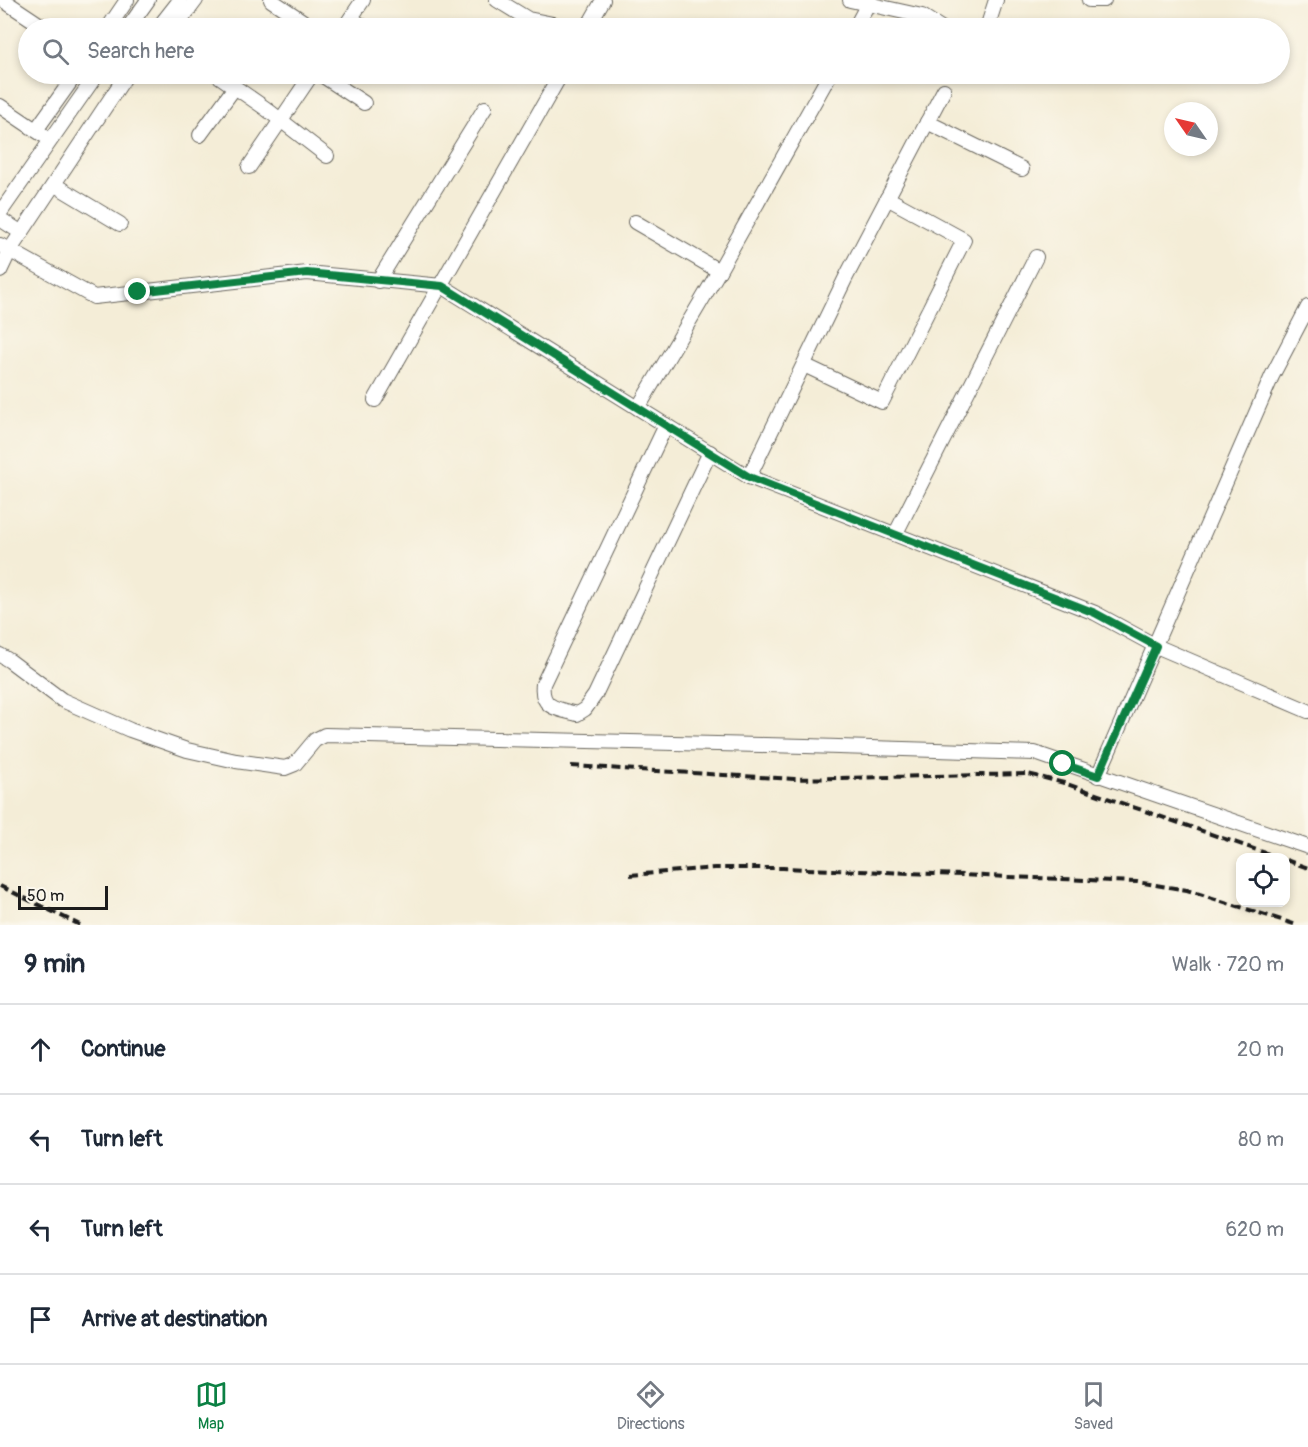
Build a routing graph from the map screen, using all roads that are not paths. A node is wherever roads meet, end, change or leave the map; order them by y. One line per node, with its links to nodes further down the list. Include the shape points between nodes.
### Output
1 (3, 0): 15 (street)
2 (128, 0): 16 (street)
3 (148, 0): 17 (street)
4 (180, 0): 18 (street)
5 (196, 0): 19 (street)
6 (271, 0): 20 (street)
7 (363, 0): 21 (street)
8 (497, 0): 22 (street)
9 (603, 0): 23 (street)
10 (850, 0): 14 (street)
11 (996, 0): 26 (street)
12 (1089, 0): 13 (street)
13 (1104, 0)
14 (869, 2): 24 (street); 25 (street)
15 (30, 18)
16 (115, 18)
17 (135, 18)
18 (166, 18)
19 (182, 18)
20 (298, 18)
21 (350, 18)
22 (526, 18)
23 (593, 18)
24 (860, 18)
25 (925, 18)
26 (990, 18)
27 (69, 84): 42 (street)
28 (90, 84): 44 (street)
29 (121, 84): 48 (street)
30 (231, 84): 35 (street)
31 (305, 84): 40 (street)
32 (335, 84): 37 (street)
33 (555, 84): 60 (street)
34 (824, 84): 58 (street)
35 (235, 87): 40 (street); 43 (street)
36 (944, 90): 41 (street)
37 (364, 103)
38 (0, 106): 42 (street)
39 (485, 108): 59 (street)
40 (280, 120): 45 (street); 46 (street)
41 (927, 122): 47 (street); 49 (street)
42 (36, 130): 44 (street)
43 (200, 135)
44 (51, 140): 50 (street)
45 (327, 156)
46 (249, 167)
47 (1022, 169)
48 (55, 185): 53 (street); 54 (street)
49 (887, 198): 62 (street); 62 (street, via 964,240 882,402)
50 (0, 213)
51 (0, 219): 54 (street)
52 (635, 222): 58 (street)
53 (120, 224)
54 (22, 233): 55 (street)
55 (5, 248): 57 (street); 59 (street, via 94,297 307,273)
56 (1036, 257): 68 (street)
57 (0, 271)
58 (719, 271): 64 (street)
59 (378, 281): 60 (street)
60 (442, 286): 63 (street); 64 (street)
61 (1308, 307): 69 (street, via 1272,376)
62 (804, 365): 67 (street)
63 (375, 400)
64 (638, 408): 65 (street)
65 (666, 425): 66 (street); 66 (street, via 543,684 546,703 576,714 585,709 595,694)
66 (710, 452): 67 (street)
67 (749, 477): 68 (street)
68 (896, 533): 69 (street, via 1095,613)
69 (1156, 646): 71 (street); 72 (street)
70 (0, 656): 72 (street, via 62,700 130,730 187,750 285,768 295,764 315,740 340,735 1035,753)
71 (1308, 711)
72 (1098, 776): 73 (street)
73 (1308, 847)

